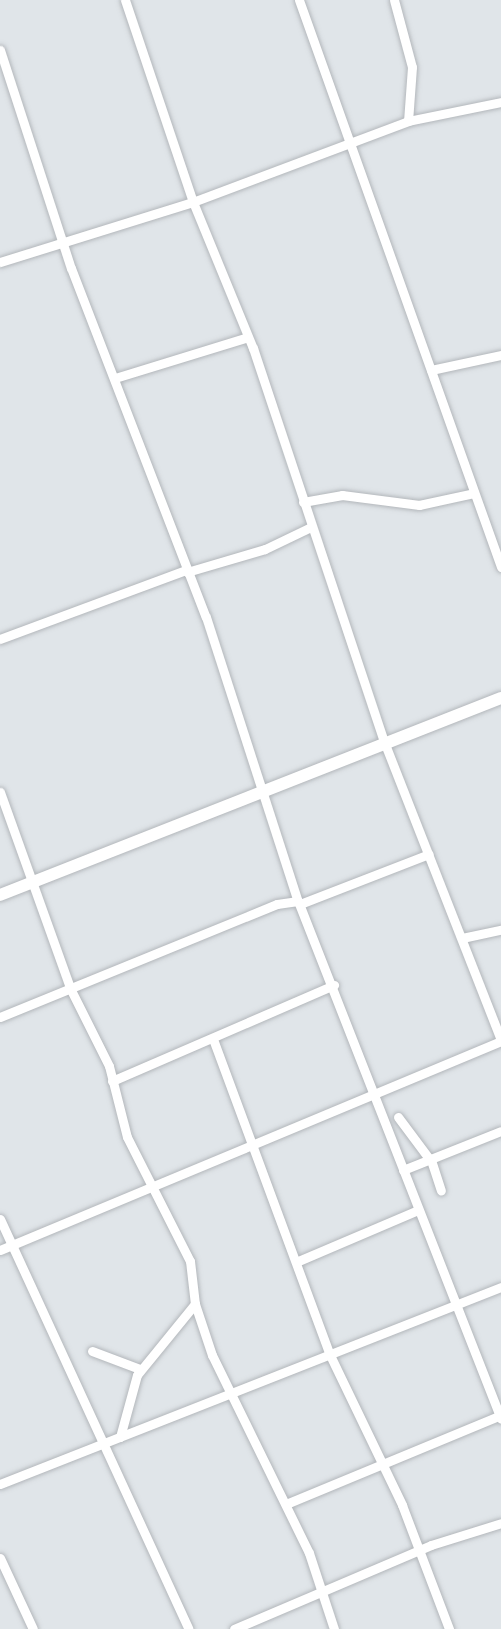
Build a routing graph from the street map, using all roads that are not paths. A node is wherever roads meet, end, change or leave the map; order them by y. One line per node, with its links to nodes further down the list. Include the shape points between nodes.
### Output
1 (125, 0): 8 (street)
2 (299, 0): 7 (street)
3 (394, 0): 6 (street, via 412,67)
4 (0, 50): 9 (street)
5 (501, 102): 6 (street)
6 (408, 121): 7 (street)
7 (349, 141): 8 (street); 13 (street)
8 (193, 202): 9 (street); 11 (street)
9 (63, 239): 10 (street); 14 (street)
10 (0, 262)
11 (248, 337): 14 (street); 16 (street)
12 (501, 355): 13 (street)
13 (431, 370): 15 (street)
14 (115, 378): 19 (street)
15 (474, 493): 16 (street, via 419,505 342,495); 18 (street)
16 (303, 502): 17 (street)
17 (311, 527): 19 (street, via 265,549); 22 (street)
18 (501, 567)
19 (187, 571): 20 (street); 24 (street)
20 (0, 639)
21 (501, 698): 22 (street)
22 (385, 744): 24 (street); 25 (street)
23 (0, 792): 26 (street)
24 (260, 792): 26 (street); 28 (street)
25 (429, 855): 28 (street); 30 (street)
26 (35, 882): 27 (street); 32 (street)
27 (0, 895)
28 (299, 903): 31 (street); 32 (street, via 277,904)
29 (501, 930): 30 (street)
30 (462, 938): 35 (street)
31 (334, 985): 34 (street); 37 (street)
32 (71, 990): 33 (street); 36 (street, via 104,1052)
33 (0, 1017)
34 (213, 1040): 36 (street); 40 (street)
35 (501, 1041): 37 (street)
36 (112, 1081): 43 (street, via 127,1137)
37 (375, 1092): 40 (street); 42 (street)
38 (398, 1117): 41 (street)
39 (501, 1131): 41 (street)
40 (253, 1143): 43 (street); 49 (street)
41 (431, 1160): 42 (street); 44 (street)
42 (403, 1170): 45 (street)
43 (149, 1186): 47 (street); 51 (street, via 190,1261)
44 (441, 1190)
45 (418, 1210): 49 (street); 52 (street)
46 (0, 1219): 47 (street)
47 (16, 1245): 48 (street); 59 (street)
48 (0, 1250)
49 (296, 1262): 54 (street)
50 (501, 1287): 52 (street)
51 (195, 1304): 55 (street); 56 (street)
52 (455, 1306): 54 (street); 57 (street)
53 (92, 1351): 55 (street)
54 (329, 1353): 56 (street); 60 (street)
55 (140, 1369): 58 (street, via 122,1415)
56 (229, 1392): 58 (street); 62 (street)
57 (501, 1416): 60 (street)
58 (120, 1437): 59 (street)
59 (104, 1444): 61 (street); 68 (street)
60 (382, 1461): 62 (street); 64 (street)
61 (0, 1484)
62 (286, 1504): 66 (street)
63 (501, 1523): 64 (street)
64 (418, 1551): 66 (street); 71 (street)
65 (0, 1558): 67 (street)
66 (326, 1592): 69 (street); 70 (street)
67 (33, 1629)
68 (189, 1629)
69 (234, 1629)
70 (334, 1629)
71 (449, 1629)

